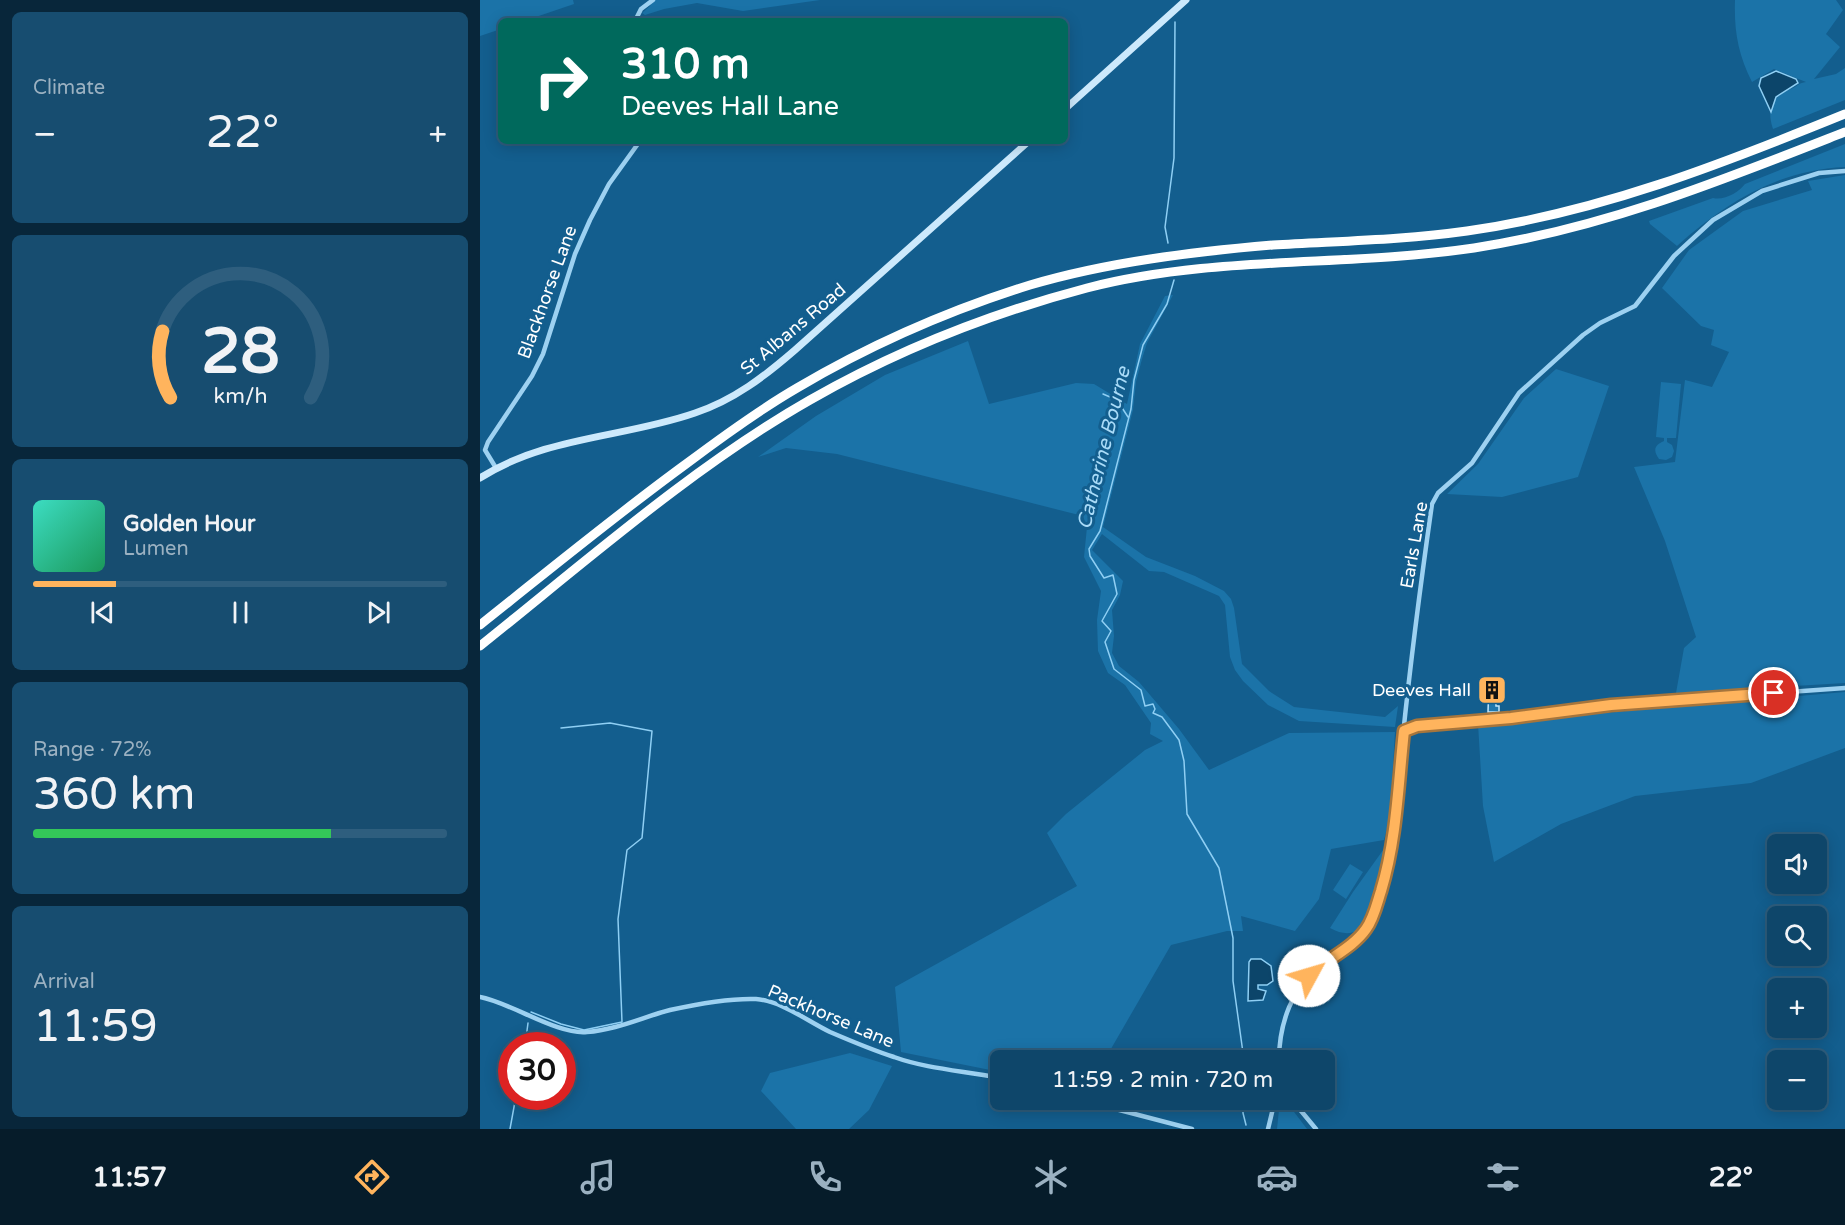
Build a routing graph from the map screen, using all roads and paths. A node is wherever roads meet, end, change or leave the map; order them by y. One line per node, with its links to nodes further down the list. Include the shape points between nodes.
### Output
1 (653, 0): 3 (street)
2 (1186, 0): 4 (main road)
3 (636, 18)
4 (1068, 106)
5 (1845, 114): 12 (highway, via 1668,183 1561,214 1415,237 1275,245 1165,257 1053,280 994,298 896,338 796,388 732,429 646,493)
6 (1845, 132): 13 (highway, via 1648,207 1568,231 1416,255 1233,265 1166,273 1090,287 921,345 810,400 745,441)
7 (638, 144): 10 (street, Blackhorse Lane, via 609,184 590,220 532,376 488,442 485,450)
8 (1026, 144): 10 (main road, St Albans Road, via 795,350 736,394 696,413 567,442)
9 (1845, 171): 15 (street, Earls Lane, via 1811,175 1762,191 1713,220 1674,256 1635,306 1583,335 1519,393 1472,463 1438,493 1432,504)
10 (496, 468): 11 (main road)
11 (480, 478)
12 (480, 625)
13 (480, 645)
14 (1845, 688): 16 (street, via 1611,705)
15 (1406, 717): 16 (street); 17 (street, Earls Lane)
16 (1417, 726): 17 (street)
17 (1404, 731): 19 (street, Earls Lane, via 1395,828 1375,911 1357,939 1321,964 1296,991 1283,1028)
18 (480, 997): 20 (street, Packhorse Lane, via 586,1032 671,1010 758,999 895,1058)
19 (1280, 1050)
20 (990, 1076)
21 (1119, 1110): 24 (street)
22 (1273, 1110): 25 (street)
23 (1300, 1110): 26 (street)
24 (1192, 1129)
25 (1268, 1129)
26 (1316, 1129)

